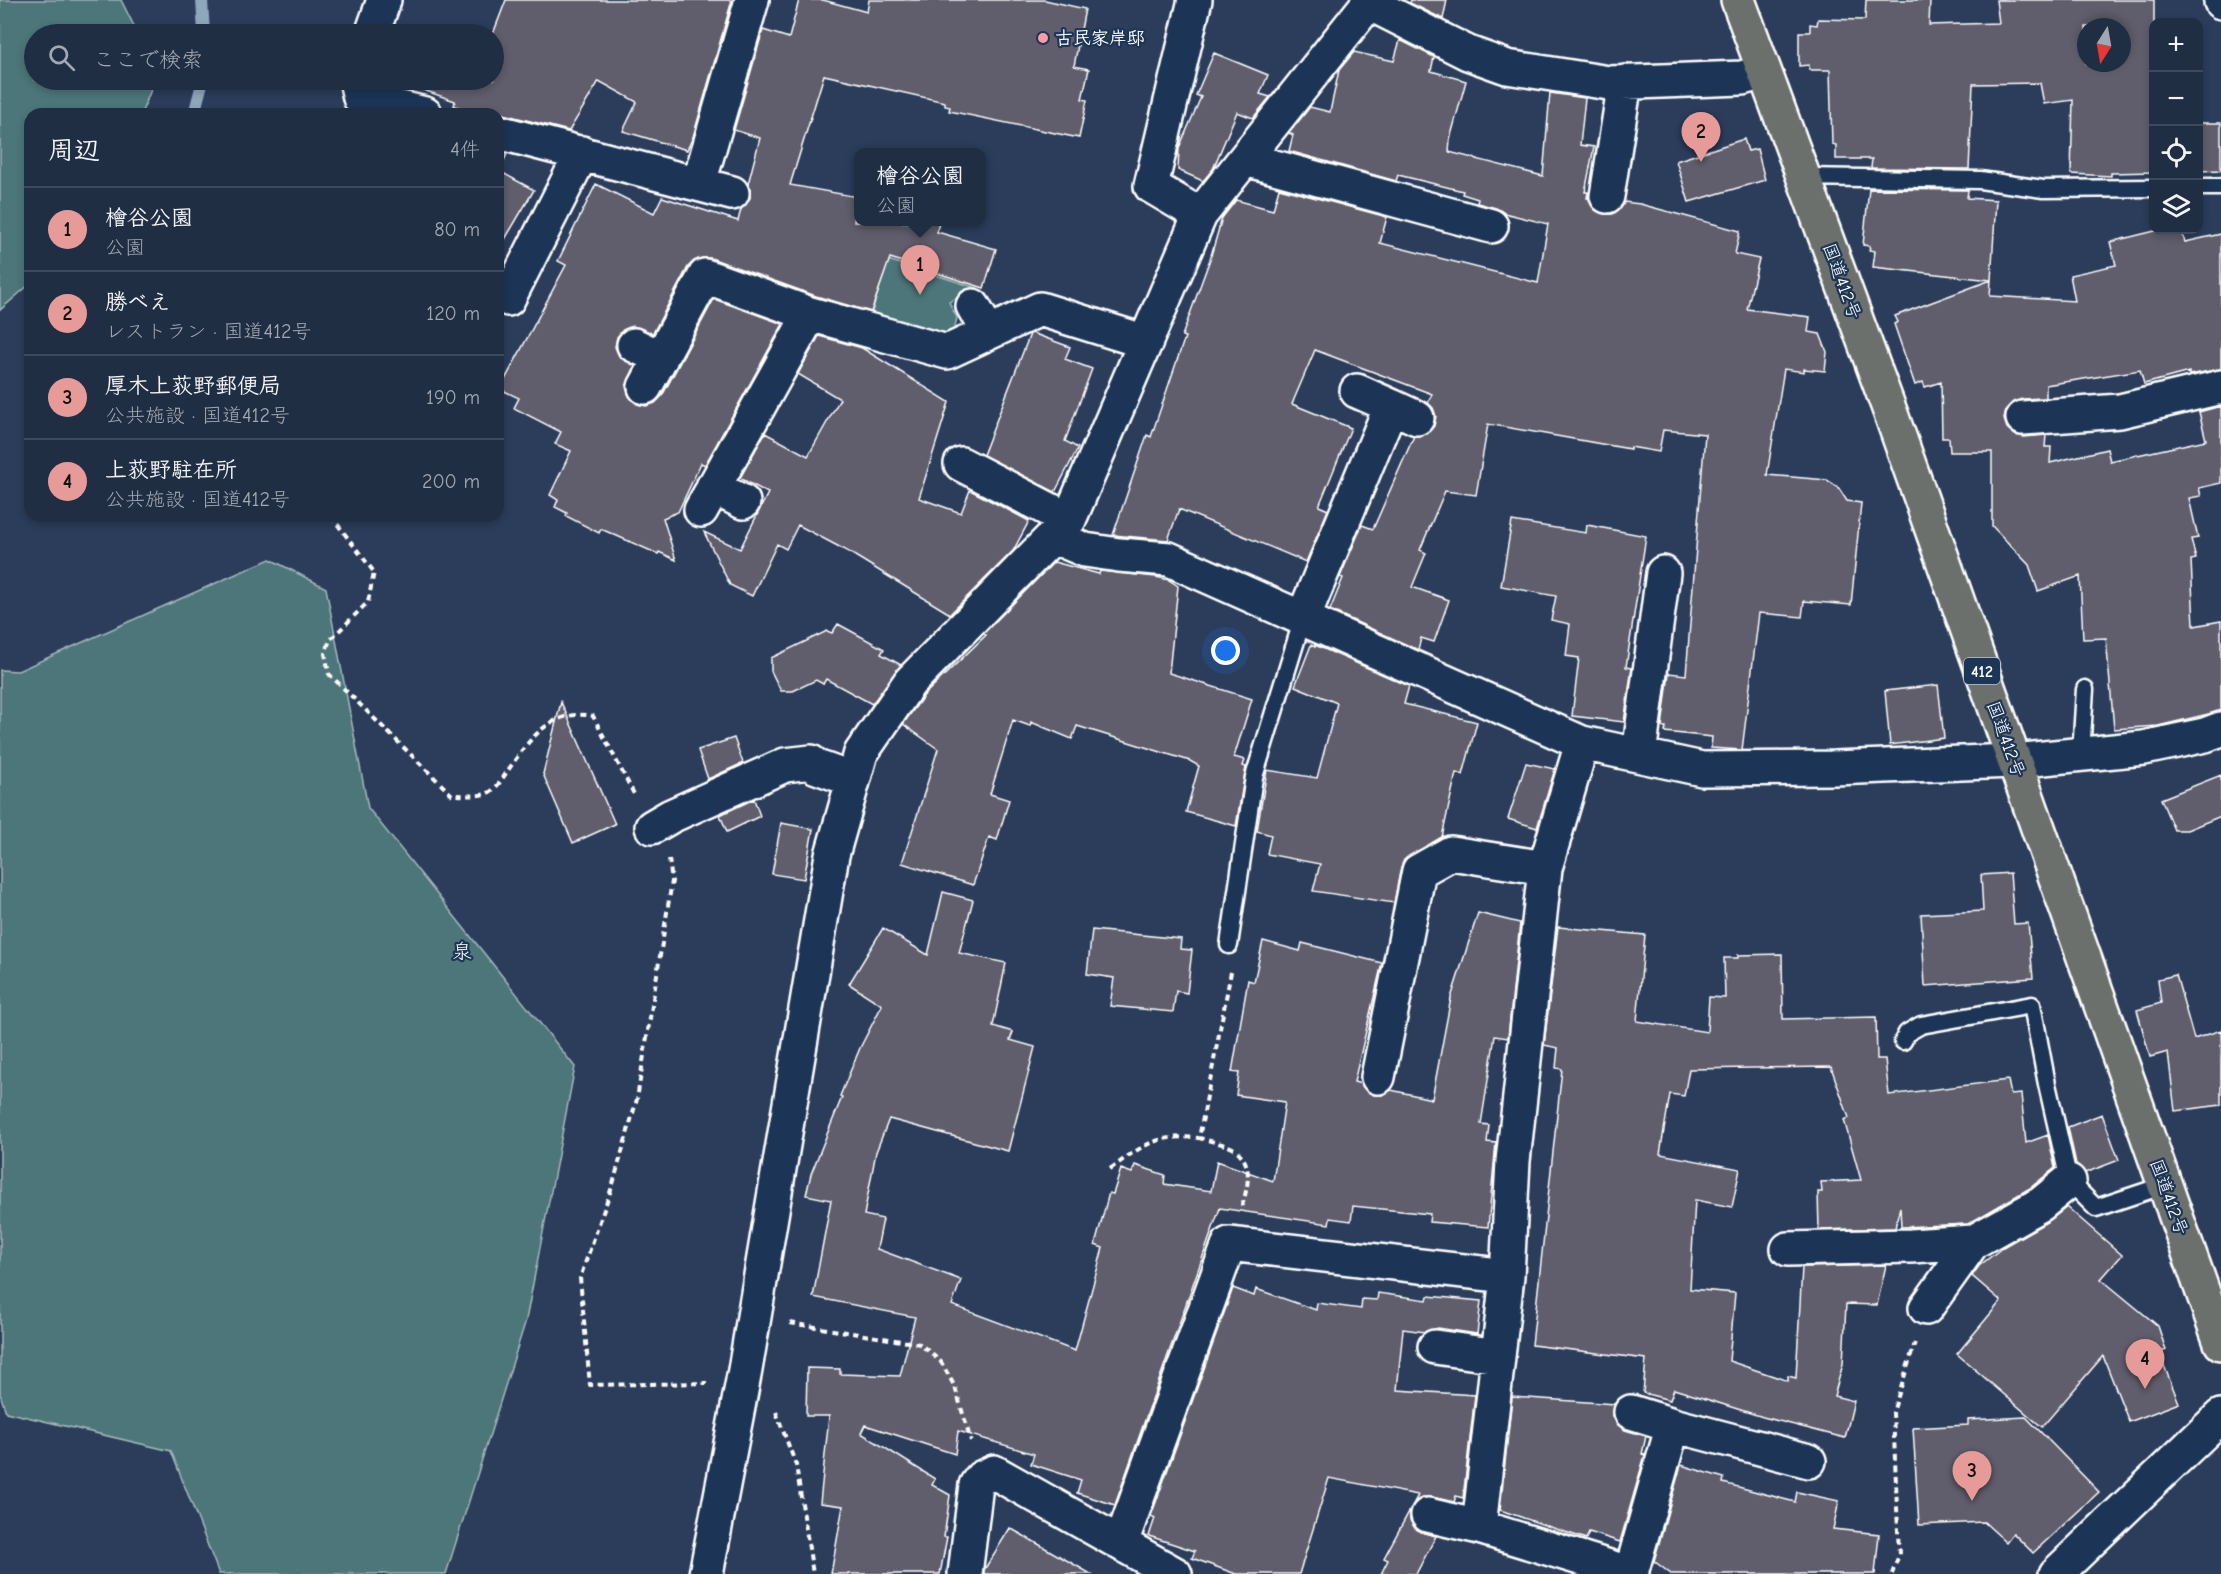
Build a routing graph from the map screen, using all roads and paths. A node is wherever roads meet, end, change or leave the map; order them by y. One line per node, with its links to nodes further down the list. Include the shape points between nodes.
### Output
1 (384, 0): 6 (street)
2 (752, 0): 15 (street)
3 (1196, 0): 21 (street, via 1151,186)
4 (1738, 0): 7 (highway, 国道412号 / 412)
5 (1370, 1): 8 (street, via 1468,53 1507,67 1609,83); 13 (street)
6 (376, 24)
7 (1764, 72): 8 (street, via 1742,78); 14 (highway, 国道412号 / 412)
8 (1625, 82): 20 (street)
9 (358, 90): 10 (street, via 360,98)
10 (401, 108)
11 (504, 134): 12 (street)
12 (582, 153): 15 (street); 23 (street, via 537,272)
13 (1245, 159): 21 (street); 22 (street, via 1452,229)
14 (1803, 177): 18 (lane, via 1980,180 2043,189); 41 (highway, 国道412号 / 412)
15 (699, 183): 19 (street)
16 (2203, 187): 17 (lane)
17 (2221, 187)
18 (2149, 188)
19 (732, 193)
20 (1607, 196)
21 (1200, 215): 25 (street)
22 (1491, 226)
23 (508, 299)
24 (810, 314): 25 (street, via 947,352 980,319 1040,309); 26 (street, via 705,276 647,352); 31 (street, via 707,498)
25 (1146, 342): 33 (street)
26 (645, 387)
27 (2221, 387): 29 (street, via 2124,425)
28 (1357, 391): 35 (street, via 1404,412)
29 (2023, 418)
30 (961, 464): 33 (street)
31 (743, 502)
32 (336, 522): 43 (path, via 374,572 368,602 330,640 325,653 329,674 452,795 487,794 496,788 539,729 558,719 580,714 593,716)
33 (1061, 529): 35 (street, via 1085,550 1169,559); 42 (street, via 910,682 861,753)
34 (1663, 573): 40 (street)
35 (1303, 618): 38 (street); 45 (lane, via 1254,777)
36 (2085, 689): 39 (lane)
37 (2221, 729): 39 (street, via 2144,748)
38 (1582, 742): 40 (street); 44 (street)
39 (2081, 754): 41 (street)
40 (1640, 755): 41 (street, via 1702,769)
41 (2013, 761): 51 (highway, 国道412号 / 412)
42 (853, 780): 43 (street, via 810,762 785,765); 57 (street, via 832,855)
43 (652, 827): 61 (path, via 670,860 672,881 637,1099 580,1278 590,1385)
44 (1545, 868): 47 (street, via 1451,854 1419,871); 55 (street, via 1513,1161)
45 (1229, 945): 48 (path, via 1233,962)
46 (1903, 1041): 50 (lane, via 1921,1025 2032,1005)
47 (1378, 1077)
48 (1199, 1138): 49 (path, via 1181,1136 1148,1142); 53 (path, via 1235,1150 1247,1166 1248,1187)
49 (1110, 1169)
50 (2069, 1180): 51 (lane, via 2096,1208); 52 (street, via 2041,1204)
51 (2165, 1185): 58 (highway, 国道412号 / 412)
52 (1972, 1242): 54 (street); 56 (street)
53 (1229, 1244): 55 (street); 69 (street)
54 (1788, 1249)
55 (1507, 1276): 60 (street)
56 (1926, 1308): 75 (path, via 1893,1412 1899,1555)
57 (754, 1317): 61 (street); 66 (path, via 920,1344 941,1362 955,1387)
58 (2221, 1343)
59 (1435, 1347): 60 (street)
60 (1498, 1356): 68 (street)
61 (743, 1379): 70 (street); 71 (path, via 763,1375 796,1465)
62 (1631, 1412): 64 (street)
63 (2221, 1416): 76 (street)
64 (1673, 1425): 65 (street); 74 (street)
65 (1794, 1466)
66 (981, 1478): 69 (street, via 994,1472); 72 (street, via 976,1485)
67 (1428, 1515): 68 (street)
68 (1479, 1527): 74 (street)
69 (1121, 1543): 73 (street)
70 (706, 1574)
71 (813, 1574)
72 (964, 1574)
73 (1175, 1574)
74 (1632, 1574)
75 (1892, 1574)
76 (2056, 1574)

